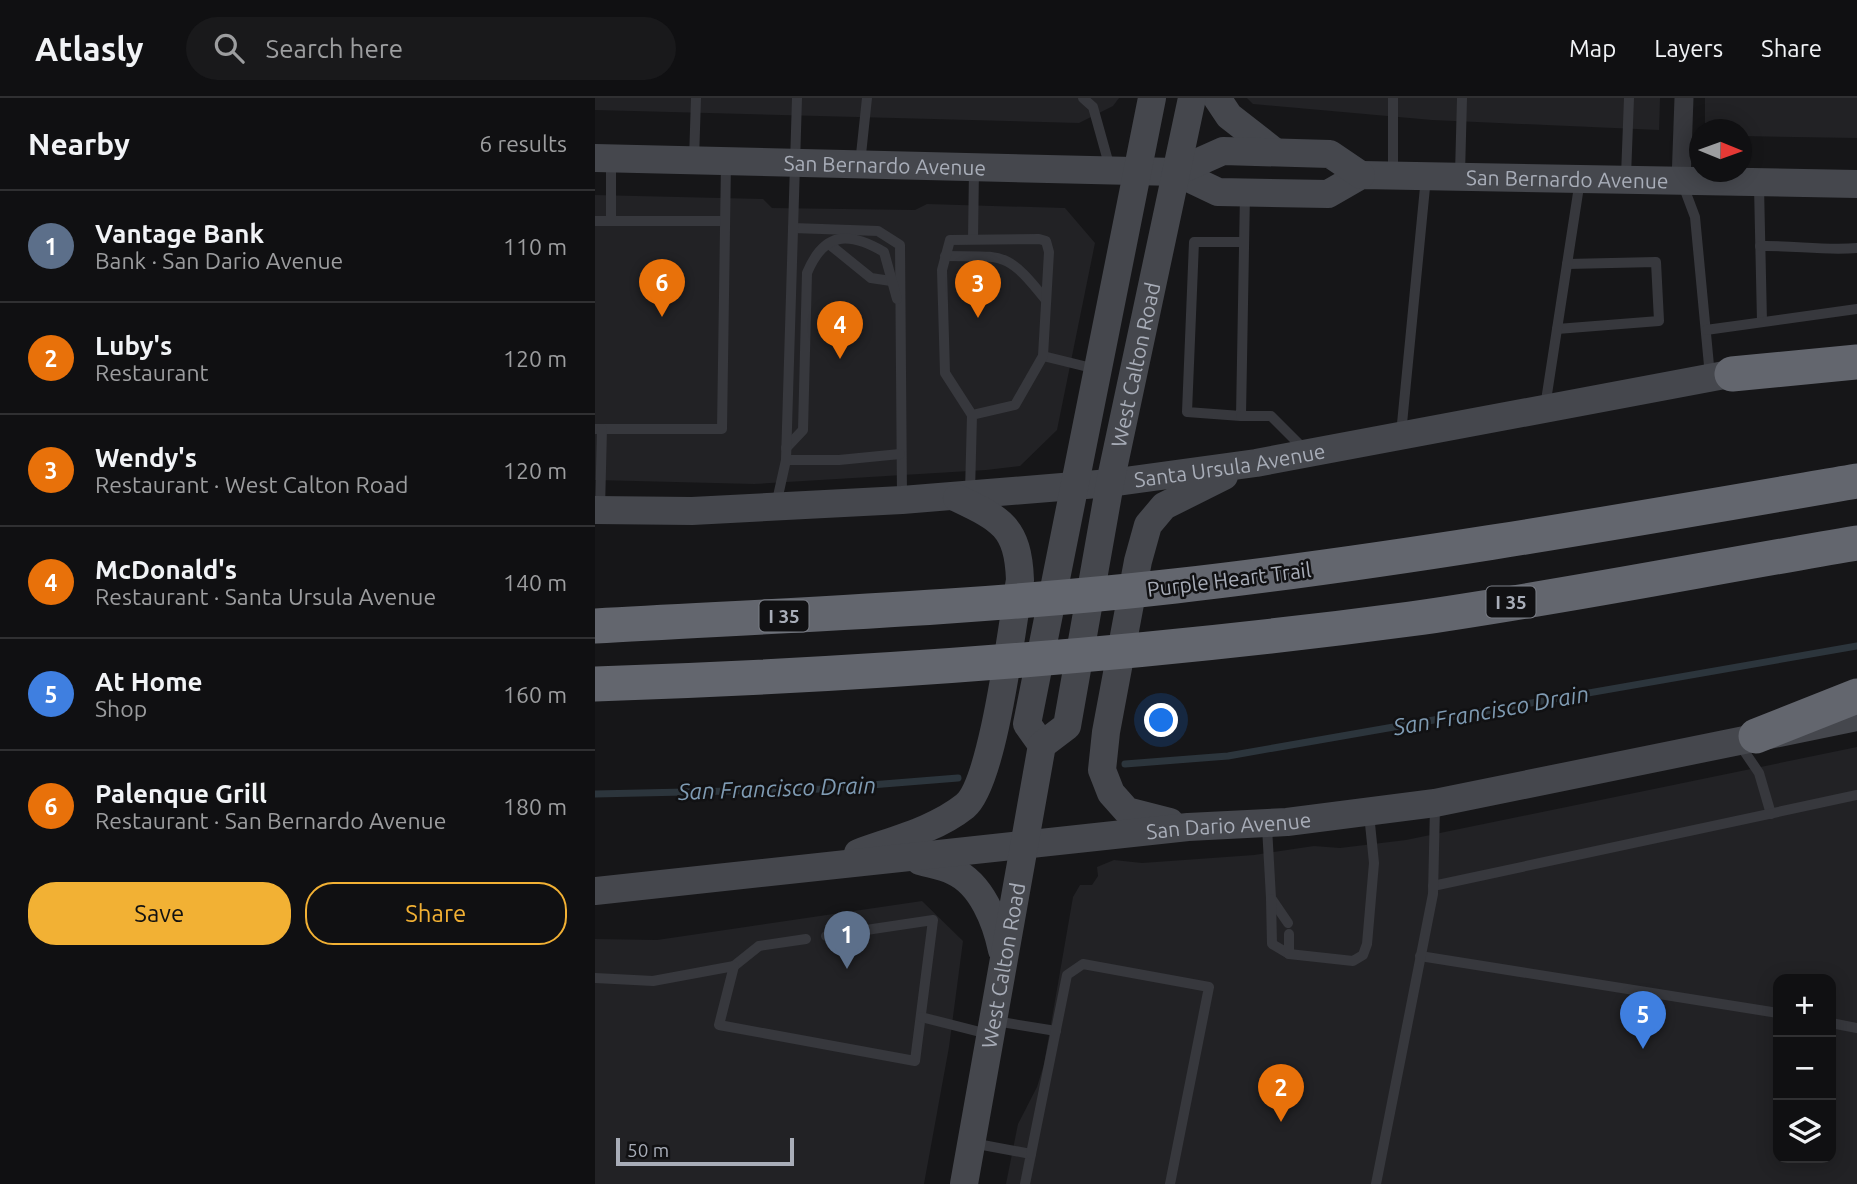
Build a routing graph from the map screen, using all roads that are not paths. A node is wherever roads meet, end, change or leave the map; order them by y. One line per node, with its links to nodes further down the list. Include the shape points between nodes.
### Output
1 (696, 98): 15 (lane)
2 (797, 98): 18 (lane)
3 (867, 98): 17 (lane)
4 (1083, 98): 20 (lane, via 1093,107)
5 (1152, 98): 20 (main road, West Calton Road)
6 (1192, 98): 21 (main road, West Calton Road)
7 (1217, 98): 12 (main road, via 1229,116)
8 (1393, 98): 23 (lane)
9 (1462, 98): 25 (lane)
10 (1629, 98): 27 (lane)
11 (1684, 98): 28 (street)
12 (1275, 152): 13 (main road, San Bernardo Avenue); 21 (main road, San Bernardo Avenue, via 1223,151)
13 (1305, 153): 22 (main road, San Bernardo Avenue, via 1330,154); 31 (main road, via 1258,168 1249,177)
14 (603, 158): 15 (main road, San Bernardo Avenue); 33 (lane)
15 (694, 160): 16 (main road, San Bernardo Avenue)
16 (726, 161): 18 (main road, San Bernardo Avenue); 34 (lane)
17 (860, 164): 18 (main road, San Bernardo Avenue); 19 (main road, San Bernardo Avenue)
18 (796, 165): 35 (lane)
19 (974, 167): 20 (main road, San Bernardo Avenue); 36 (lane)
20 (1124, 170): 21 (main road, San Bernardo Avenue); 53 (main road, West Calton Road)
21 (1176, 172): 31 (main road, San Bernardo Avenue, via 1218,192); 66 (main road, West Calton Road)
22 (1361, 176): 23 (main road, San Bernardo Avenue); 31 (main road, San Bernardo Avenue, via 1328,194)
23 (1393, 176): 24 (main road, San Bernardo Avenue)
24 (1426, 177): 25 (main road, San Bernardo Avenue); 59 (lane)
25 (1460, 177): 26 (main road, San Bernardo Avenue)
26 (1580, 179): 27 (main road, San Bernardo Avenue); 42 (lane)
27 (1626, 180): 28 (main road, San Bernardo Avenue)
28 (1681, 181): 29 (main road, San Bernardo Avenue); 49 (lane, via 1695,217)
29 (1759, 183): 30 (main road, San Bernardo Avenue); 39 (lane)
30 (1857, 184)
31 (1245, 193): 37 (lane)
32 (595, 221): 33 (lane)
33 (611, 221): 34 (lane)
34 (725, 221): 58 (lane, via 722,429)
35 (793, 228): 45 (lane, via 878,231 900,245); 60 (lane)
36 (973, 239): 41 (lane, via 950,240); 44 (lane, via 1046,241)
37 (1244, 242): 57 (lane); 57 (lane, via 1194,242 1187,412)
38 (829, 244): 43 (lane, via 871,278); 43 (lane, via 860,239 884,252); 60 (lane, via 814,255 807,273 803,430)
39 (1760, 246): 40 (lane, via 1828,251); 47 (lane)
40 (1857, 248)
41 (945, 256): 44 (lane, via 1004,257); 56 (lane, via 945,373)
42 (1567, 264): 48 (lane); 48 (lane, via 1656,262 1659,321)
43 (891, 281): 45 (lane)
44 (1045, 299): 51 (lane)
45 (900, 309): 62 (lane)
46 (1857, 309): 47 (lane)
47 (1762, 321): 49 (lane)
48 (1557, 329): 55 (lane)
49 (1706, 330): 54 (lane)
50 (1857, 350): 54 (main road, Santa Ursula Avenue)
51 (1042, 356): 53 (lane); 56 (lane, via 1015,405)
52 (1857, 362): 54 (highway)
53 (1097, 369): 67 (main road, West Calton Road)
54 (1721, 376): 55 (main road, Santa Ursula Avenue)
55 (1545, 409): 59 (main road, Santa Ursula Avenue)
56 (972, 415): 68 (lane)
57 (1241, 416): 61 (lane, via 1271,416)
58 (598, 429): 71 (lane)
59 (1401, 436): 61 (main road, Santa Ursula Avenue)
60 (786, 448): 63 (lane)
61 (1308, 453): 64 (main road, Santa Ursula Avenue)
62 (900, 454): 63 (lane); 69 (lane)
63 (786, 460): 70 (lane)
64 (1256, 463): 66 (main road, Santa Ursula Avenue); 84 (main road, via 1182,495 1164,506 1148,525 1106,732 1103,770 1111,793 1127,811)
65 (1857, 481): 73 (highway, Purple Heart Trail / I 35, via 1406,557 1174,586 972,606)
66 (1110, 483): 67 (main road, Santa Ursula Avenue); 78 (main road, West Calton Road, via 1067,726)
67 (1074, 486): 68 (main road, Santa Ursula Avenue); 78 (main road, West Calton Road, via 1027,724)
68 (963, 497): 69 (main road, Santa Ursula Avenue); 87 (main road, via 995,516 1011,533 1019,554 1020,580 979,788 966,805 936,823)
69 (902, 500): 70 (main road, Santa Ursula Avenue)
70 (776, 506): 71 (main road, Santa Ursula Avenue)
71 (597, 510)
72 (1857, 543): 74 (highway, I 35, via 1412,618 1163,649 768,679)
73 (595, 626)
74 (595, 684)
75 (1857, 695): 77 (highway)
76 (1857, 717): 77 (main road, San Dario Avenue)
77 (1746, 737): 80 (main road, San Dario Avenue); 82 (lane)
78 (1042, 745): 85 (main road, West Calton Road)
79 (1857, 795): 82 (lane)
80 (1435, 803): 81 (main road, San Dario Avenue); 88 (lane)
81 (1369, 811): 83 (main road, San Dario Avenue); 93 (lane, via 1374,863 1363,955 1353,961)
82 (1771, 814): 88 (lane)
83 (1266, 823): 84 (main road, San Dario Avenue); 90 (lane)
84 (1188, 827): 85 (main road, San Dario Avenue)
85 (1023, 845): 86 (main road, San Dario Avenue); 95 (main road, West Calton Road)
86 (907, 858): 87 (main road, San Dario Avenue); 95 (main road, via 955,871 980,895 996,924)
87 (822, 867): 89 (main road, San Dario Avenue)
88 (1433, 886): 94 (lane)
89 (595, 891)
90 (1271, 898): 93 (lane, via 1288,929); 93 (lane, via 1272,944)
91 (826, 936): 99 (lane, via 933,920)
92 (806, 939): 96 (lane, via 759,946)
93 (1289, 954)
94 (1420, 956): 98 (lane); 109 (lane)
95 (1003, 959): 101 (main road, West Calton Road)
96 (734, 966): 97 (lane, via 653,981); 99 (lane, via 719,1025 915,1061)
97 (595, 978)
98 (1773, 1012)
99 (921, 1017): 101 (lane)
100 (1836, 1024): 102 (lane)
101 (991, 1028): 103 (lane); 104 (main road, West Calton Road)
102 (1857, 1028)
103 (1056, 1031): 105 (lane); 108 (lane, via 1067,975 1083,964 1209,986)
104 (972, 1143): 105 (lane); 106 (main road, West Calton Road)
105 (1031, 1154): 107 (lane)
106 (964, 1184)
107 (1025, 1184)
108 (1170, 1184)
109 (1376, 1184)

